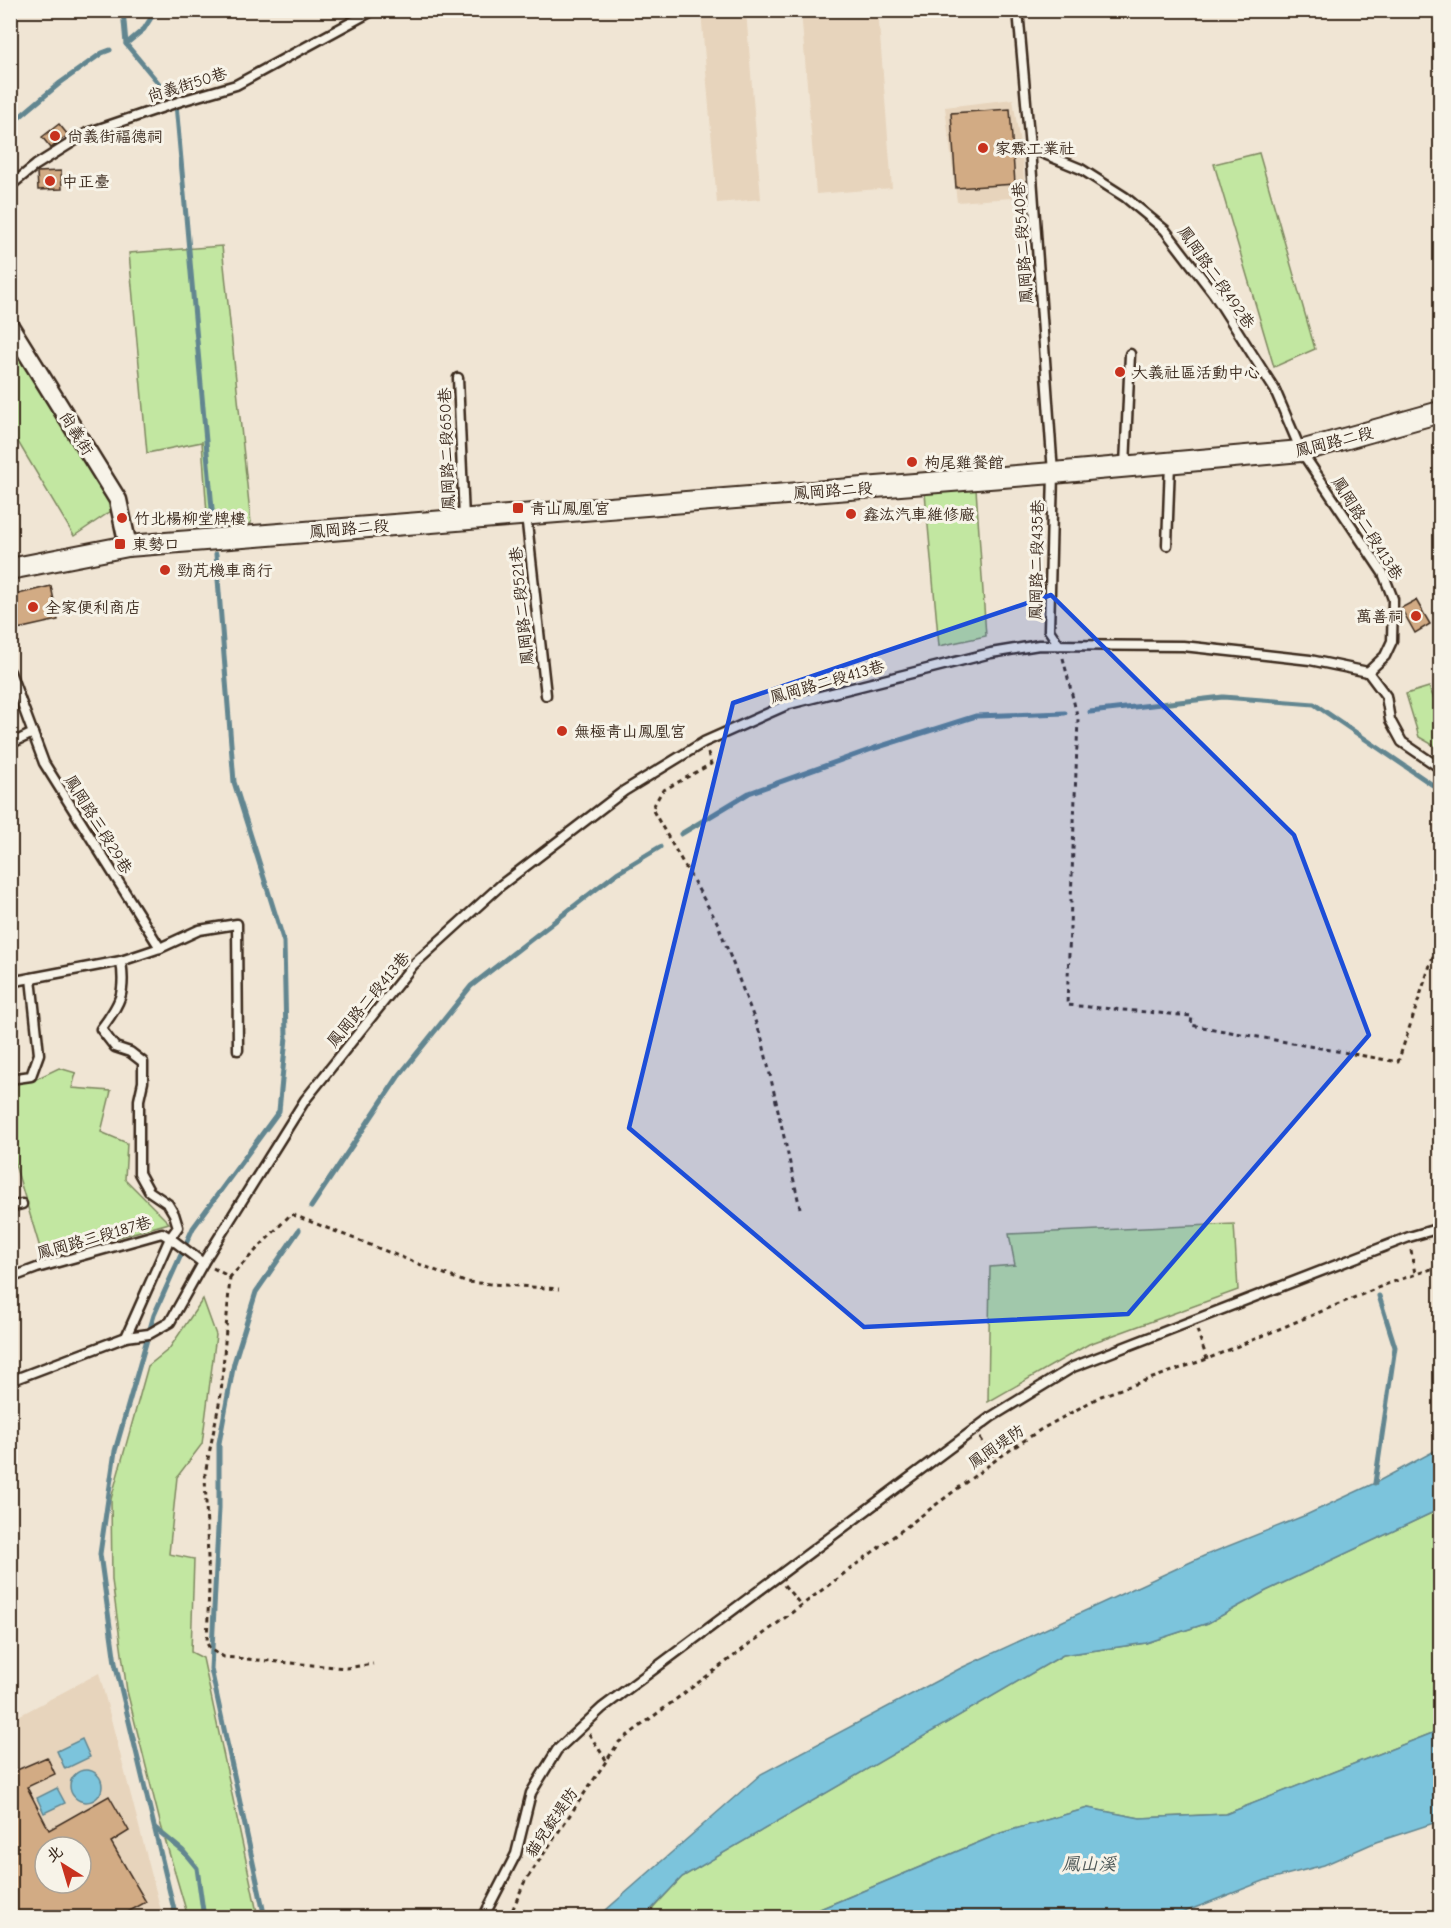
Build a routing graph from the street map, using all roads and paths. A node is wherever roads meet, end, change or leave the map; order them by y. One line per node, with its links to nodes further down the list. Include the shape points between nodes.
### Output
1 (374, 10): 4 (lane, 尚義街50巷, via 236,85 87,133)
2 (1018, 10): 3 (lane, 鳳岡路二段540巷)
3 (1030, 148): 9 (lane, 鳳岡路二段492巷, via 1081,169 1125,197 1165,230 1214,294 1275,390); 12 (lane, 鳳岡路二段540巷)
4 (10, 186)
5 (10, 326): 16 (street, 尚義街, via 118,500)
6 (1130, 354): 11 (lane)
7 (458, 378): 14 (lane, 鳳岡路二段650巷)
8 (1440, 412): 9 (street, 鳳岡路二段)
9 (1301, 451): 10 (street, 鳳岡路二段); 20 (lane, 鳳岡路二段413巷, via 1383,573 1394,599 1392,641 1385,656)
10 (1170, 463): 11 (street, 鳳岡路二段); 15 (lane)
11 (1125, 467): 12 (street, 鳳岡路二段)
12 (1053, 473): 13 (street, 鳳岡路二段); 18 (lane, 鳳岡路二段435巷, via 1049,630)
13 (526, 513): 14 (street, 鳳岡路二段); 21 (lane, 鳳岡路二段521巷)
14 (464, 519): 16 (street, 鳳岡路二段)
15 (1167, 544)
16 (128, 546): 17 (street, 鳳岡路二段)
17 (10, 569)
18 (1059, 645): 20 (lane, 鳳岡路二段413巷, via 1183,646 1310,660); 23 (lane, 鳳岡路二段413巷, via 992,652 789,704); 26 (path, via 1078,719 1067,1005 1192,1016 1191,1025 1398,1062)
19 (10, 672): 22 (lane, 鳳岡路三段29巷)
20 (1368, 672): 25 (lane, via 1386,696 1390,720 1402,742)
21 (546, 695)
22 (33, 733): 24 (lane); 27 (lane, 鳳岡路三段29巷, via 44,763)
23 (704, 742): 35 (path, via 711,764 662,791 652,809 717,922 762,1039); 39 (lane, 鳳岡路二段413巷, via 660,767 501,885 413,965 305,1100)
24 (10, 744)
25 (1440, 768)
26 (1440, 935)
27 (160, 948): 28 (lane); 31 (lane, via 199,930 237,924)
28 (121, 961): 29 (lane); 38 (lane, via 123,990 101,1029 115,1047 143,1062 139,1173 149,1191 168,1204 174,1214 178,1227)
29 (31, 978): 30 (lane); 32 (lane, via 39,1054 31,1077)
30 (10, 982)
31 (238, 1050)
32 (10, 1079)
33 (22, 1204): 34 (lane)
34 (10, 1207)
35 (800, 1208)
36 (1440, 1228): 37 (lane)
37 (1409, 1237): 41 (path); 45 (lane)
38 (170, 1238): 39 (lane); 43 (lane, 鳳岡路三段187巷, via 162,1233); 46 (lane, 鳳岡路三段187巷)
39 (203, 1263): 42 (path); 46 (lane, 鳳岡路二段413巷, via 170,1322 149,1334)
40 (1440, 1266): 41 (path, 鳳岡堤防)
41 (1415, 1274): 47 (path, 鳳岡堤防)
42 (230, 1277): 44 (path, via 291,1214 465,1282); 53 (path, via 221,1394 205,1474 207,1642 210,1649 224,1657 346,1668)
43 (10, 1278)
44 (559, 1289)
45 (1193, 1320): 47 (path); 49 (lane, via 1073,1367)
46 (126, 1336): 48 (lane)
47 (1207, 1359): 50 (path, 鳳岡堤防, via 1101,1396)
48 (10, 1381)
49 (974, 1429): 50 (path); 51 (lane)
50 (997, 1459): 52 (path, 鳳岡堤防)
51 (777, 1576): 52 (path); 54 (lane)
52 (801, 1605): 55 (path, 鳳岡堤防)
53 (373, 1664)
54 (583, 1725): 56 (path); 57 (lane, via 557,1750 531,1792 516,1854)
55 (619, 1742): 56 (path, 貓兒錠堤防)
56 (606, 1760): 58 (path, 貓兒錠堤防, via 524,1883)
57 (483, 1917)
58 (508, 1917)

